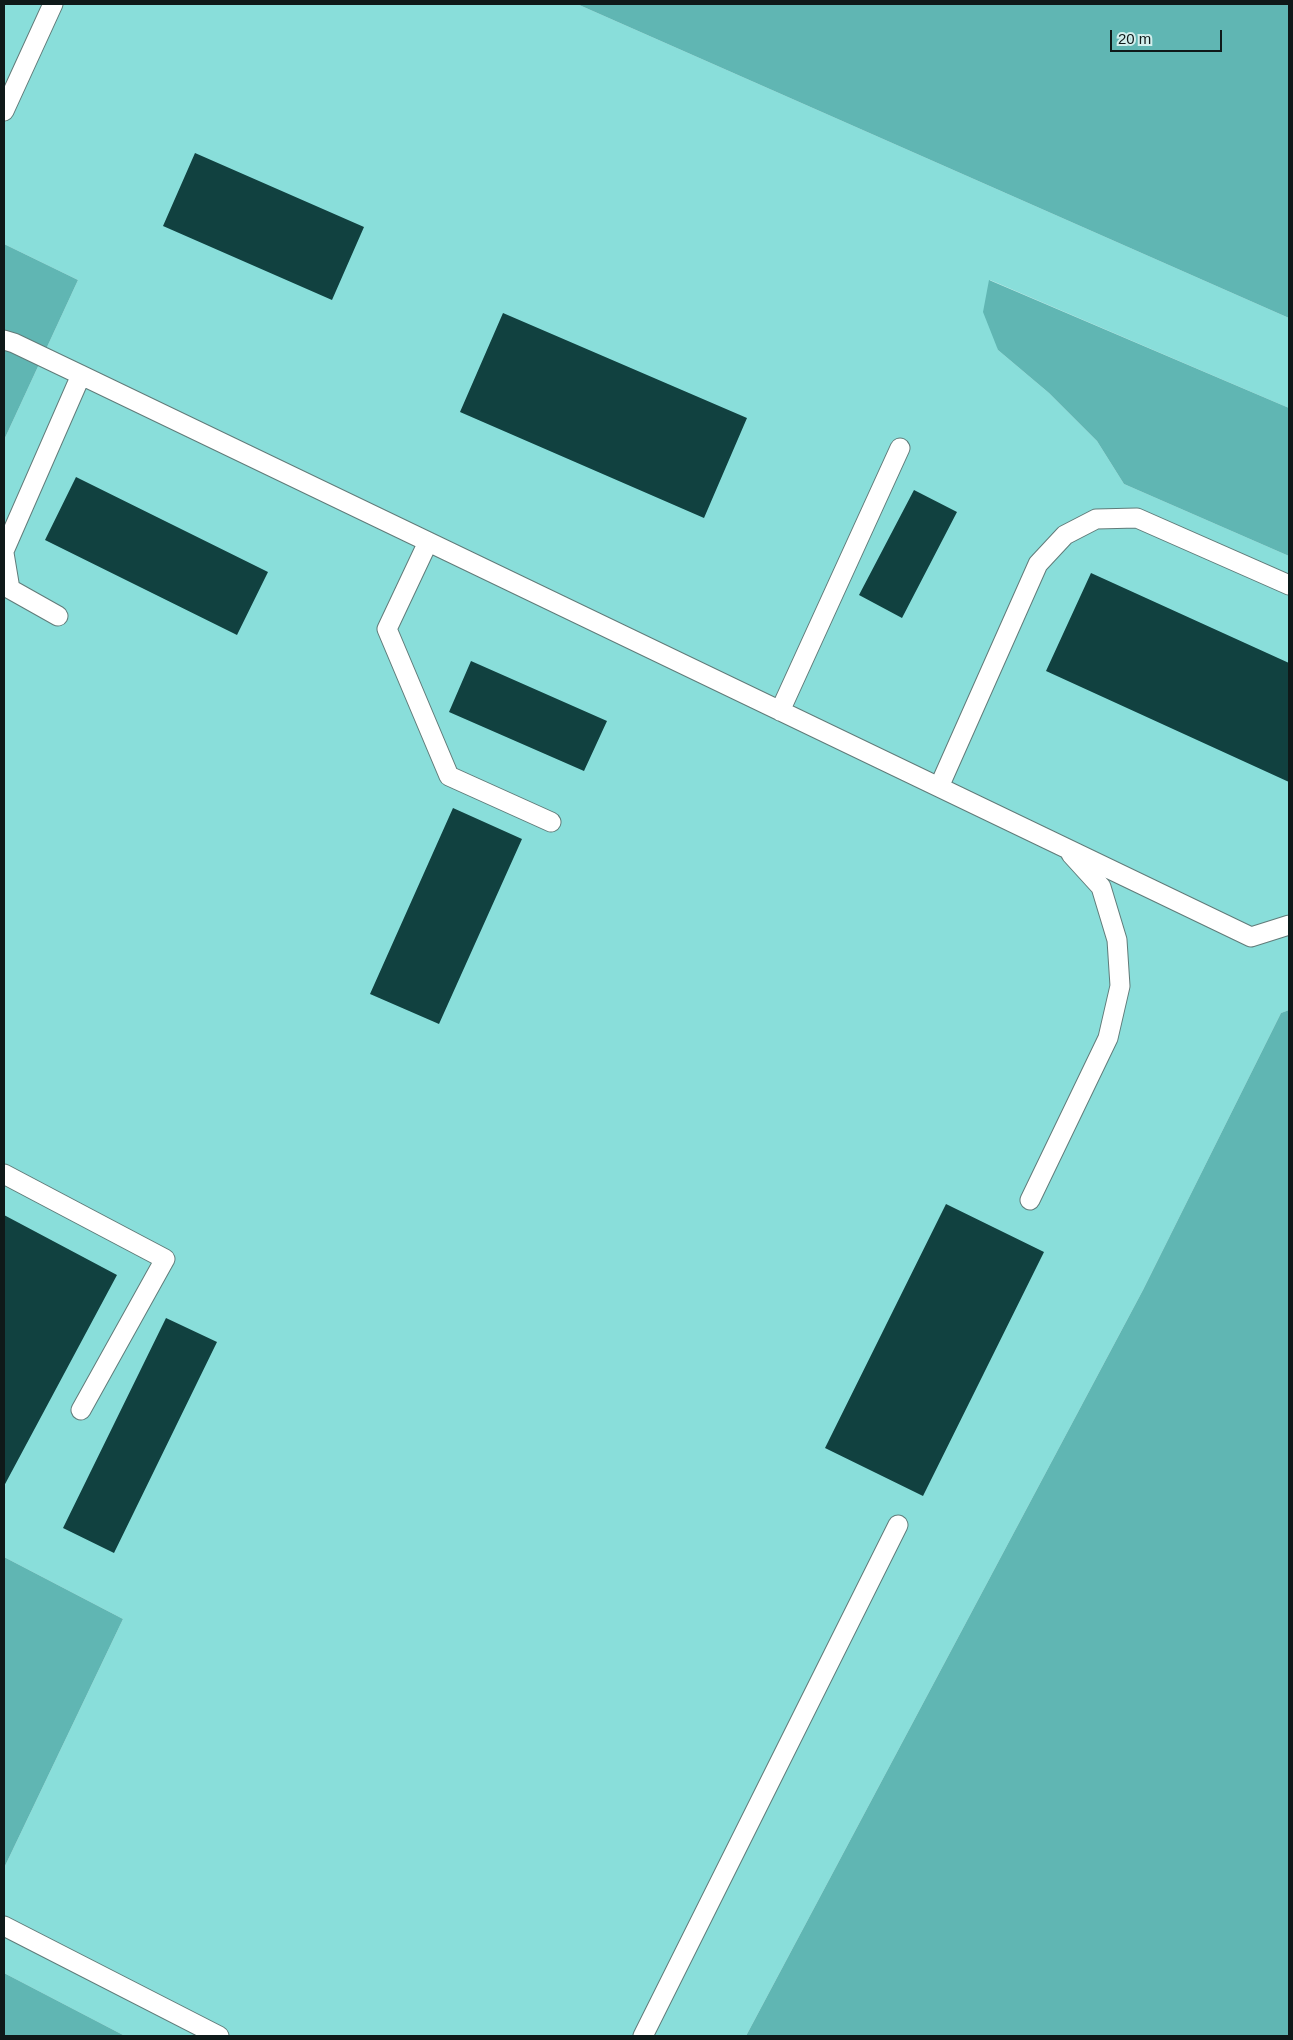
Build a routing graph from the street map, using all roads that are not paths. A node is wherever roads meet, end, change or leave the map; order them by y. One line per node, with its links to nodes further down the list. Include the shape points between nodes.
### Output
1 (53, 4): 2 (lane)
2 (4, 110)
3 (7, 338): 4 (lane)
4 (81, 375): 6 (lane); 7 (lane)
5 (900, 448): 10 (lane)
6 (428, 542): 10 (lane); 12 (lane, via 387,629 449,776)
7 (4, 552): 9 (lane, via 10,589)
8 (1289, 585): 11 (lane, via 1137,518 1096,519 1065,534 1038,564)
9 (58, 616)
10 (780, 710): 11 (lane)
11 (939, 787): 13 (lane)
12 (551, 822)
13 (1065, 847): 14 (lane, via 1252,937); 16 (lane, via 1101,887 1117,940 1120,986 1108,1038)
14 (1289, 925)
15 (4, 1174): 17 (lane, via 165,1259)
16 (1030, 1200)
17 (81, 1410)
18 (898, 1525): 21 (lane)
19 (4, 1926): 20 (lane)
20 (219, 2036)
21 (644, 2036)

